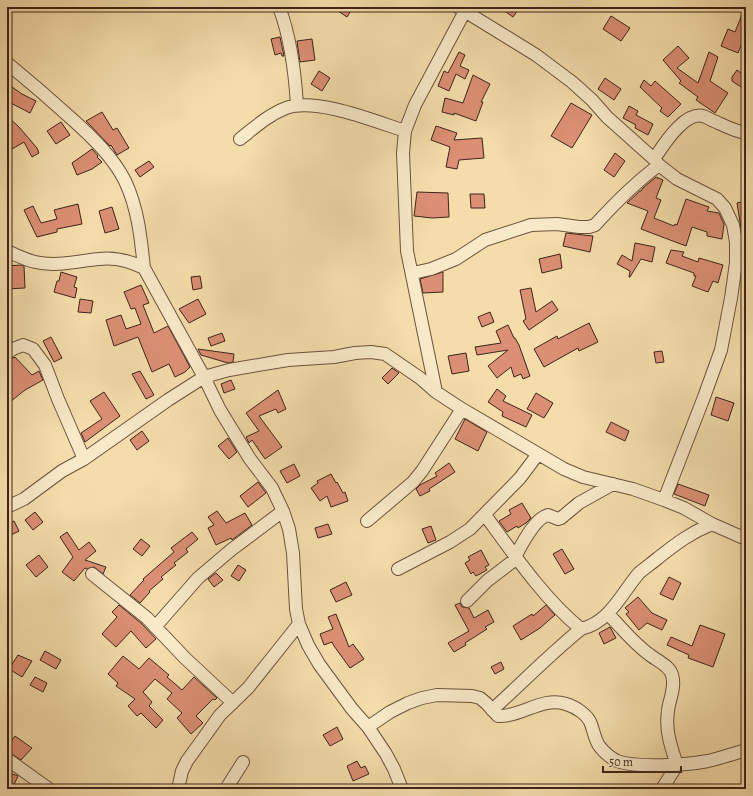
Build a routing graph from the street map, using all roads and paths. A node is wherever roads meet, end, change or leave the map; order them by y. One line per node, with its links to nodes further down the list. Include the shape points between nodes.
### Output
1 (279, 7): 4 (street, via 293,61)
2 (461, 9): 5 (street); 8 (street, via 536,55 572,82)
3 (7, 63): 11 (street, via 42,91 104,150 117,166 126,182 134,206)
4 (298, 105): 5 (street, via 332,108); 7 (street, via 268,117)
5 (405, 131): 12 (street, via 407,251)
6 (746, 133): 8 (street, via 703,116 694,116 671,135)
7 (240, 139)
8 (657, 162): 10 (street, via 677,179 717,199 725,208 733,225); 12 (street, via 596,225 531,225 485,240 456,259)
9 (7, 251): 11 (street, via 35,262 49,264 118,259)
10 (741, 259): 20 (street, via 721,350)
11 (144, 268): 14 (street)
12 (412, 273): 15 (street)
13 (7, 353): 18 (street, via 23,345 33,349 45,365)
14 (204, 377): 15 (street, via 288,360 371,352 385,354); 18 (street); 22 (street, via 231,429 272,488)
15 (436, 392): 16 (street)
16 (462, 409): 17 (street); 24 (street, via 413,482)
17 (538, 454): 19 (street, via 583,477); 23 (street, via 520,478)
18 (84, 459): 21 (street)
19 (613, 484): 20 (street); 27 (street, via 579,503 561,518 548,515 541,518)
20 (664, 500): 25 (street)
21 (8, 508)
22 (283, 511): 32 (street, via 293,552); 33 (street, via 198,578)
23 (485, 515): 27 (street); 28 (street, via 459,537)
24 (367, 521)
25 (712, 524): 26 (street); 31 (street, via 678,541 640,573)
26 (746, 539)
27 (516, 556): 30 (street); 34 (street, via 559,609)
28 (398, 569)
29 (92, 574): 33 (street)
30 (467, 601)
31 (608, 614): 34 (street, via 589,627); 41 (street, via 673,676 667,727)
32 (299, 624): 35 (street, via 252,683); 37 (street, via 319,664)
33 (155, 626): 35 (street)
34 (581, 629): 36 (street, via 557,648)
35 (232, 702): 43 (street, via 182,770)
36 (492, 710): 37 (street, via 480,698 437,695 402,706); 41 (street, via 498,716 506,716 539,704 566,704 585,714 591,722 599,747 616,760 629,764)
37 (368, 728): 45 (street, via 391,764)
38 (746, 750): 41 (street, via 708,761)
39 (7, 758): 42 (street)
40 (243, 762): 44 (street)
41 (677, 765): 46 (street)
42 (49, 789)
43 (178, 789)
44 (226, 789)
45 (402, 789)
46 (662, 789)

